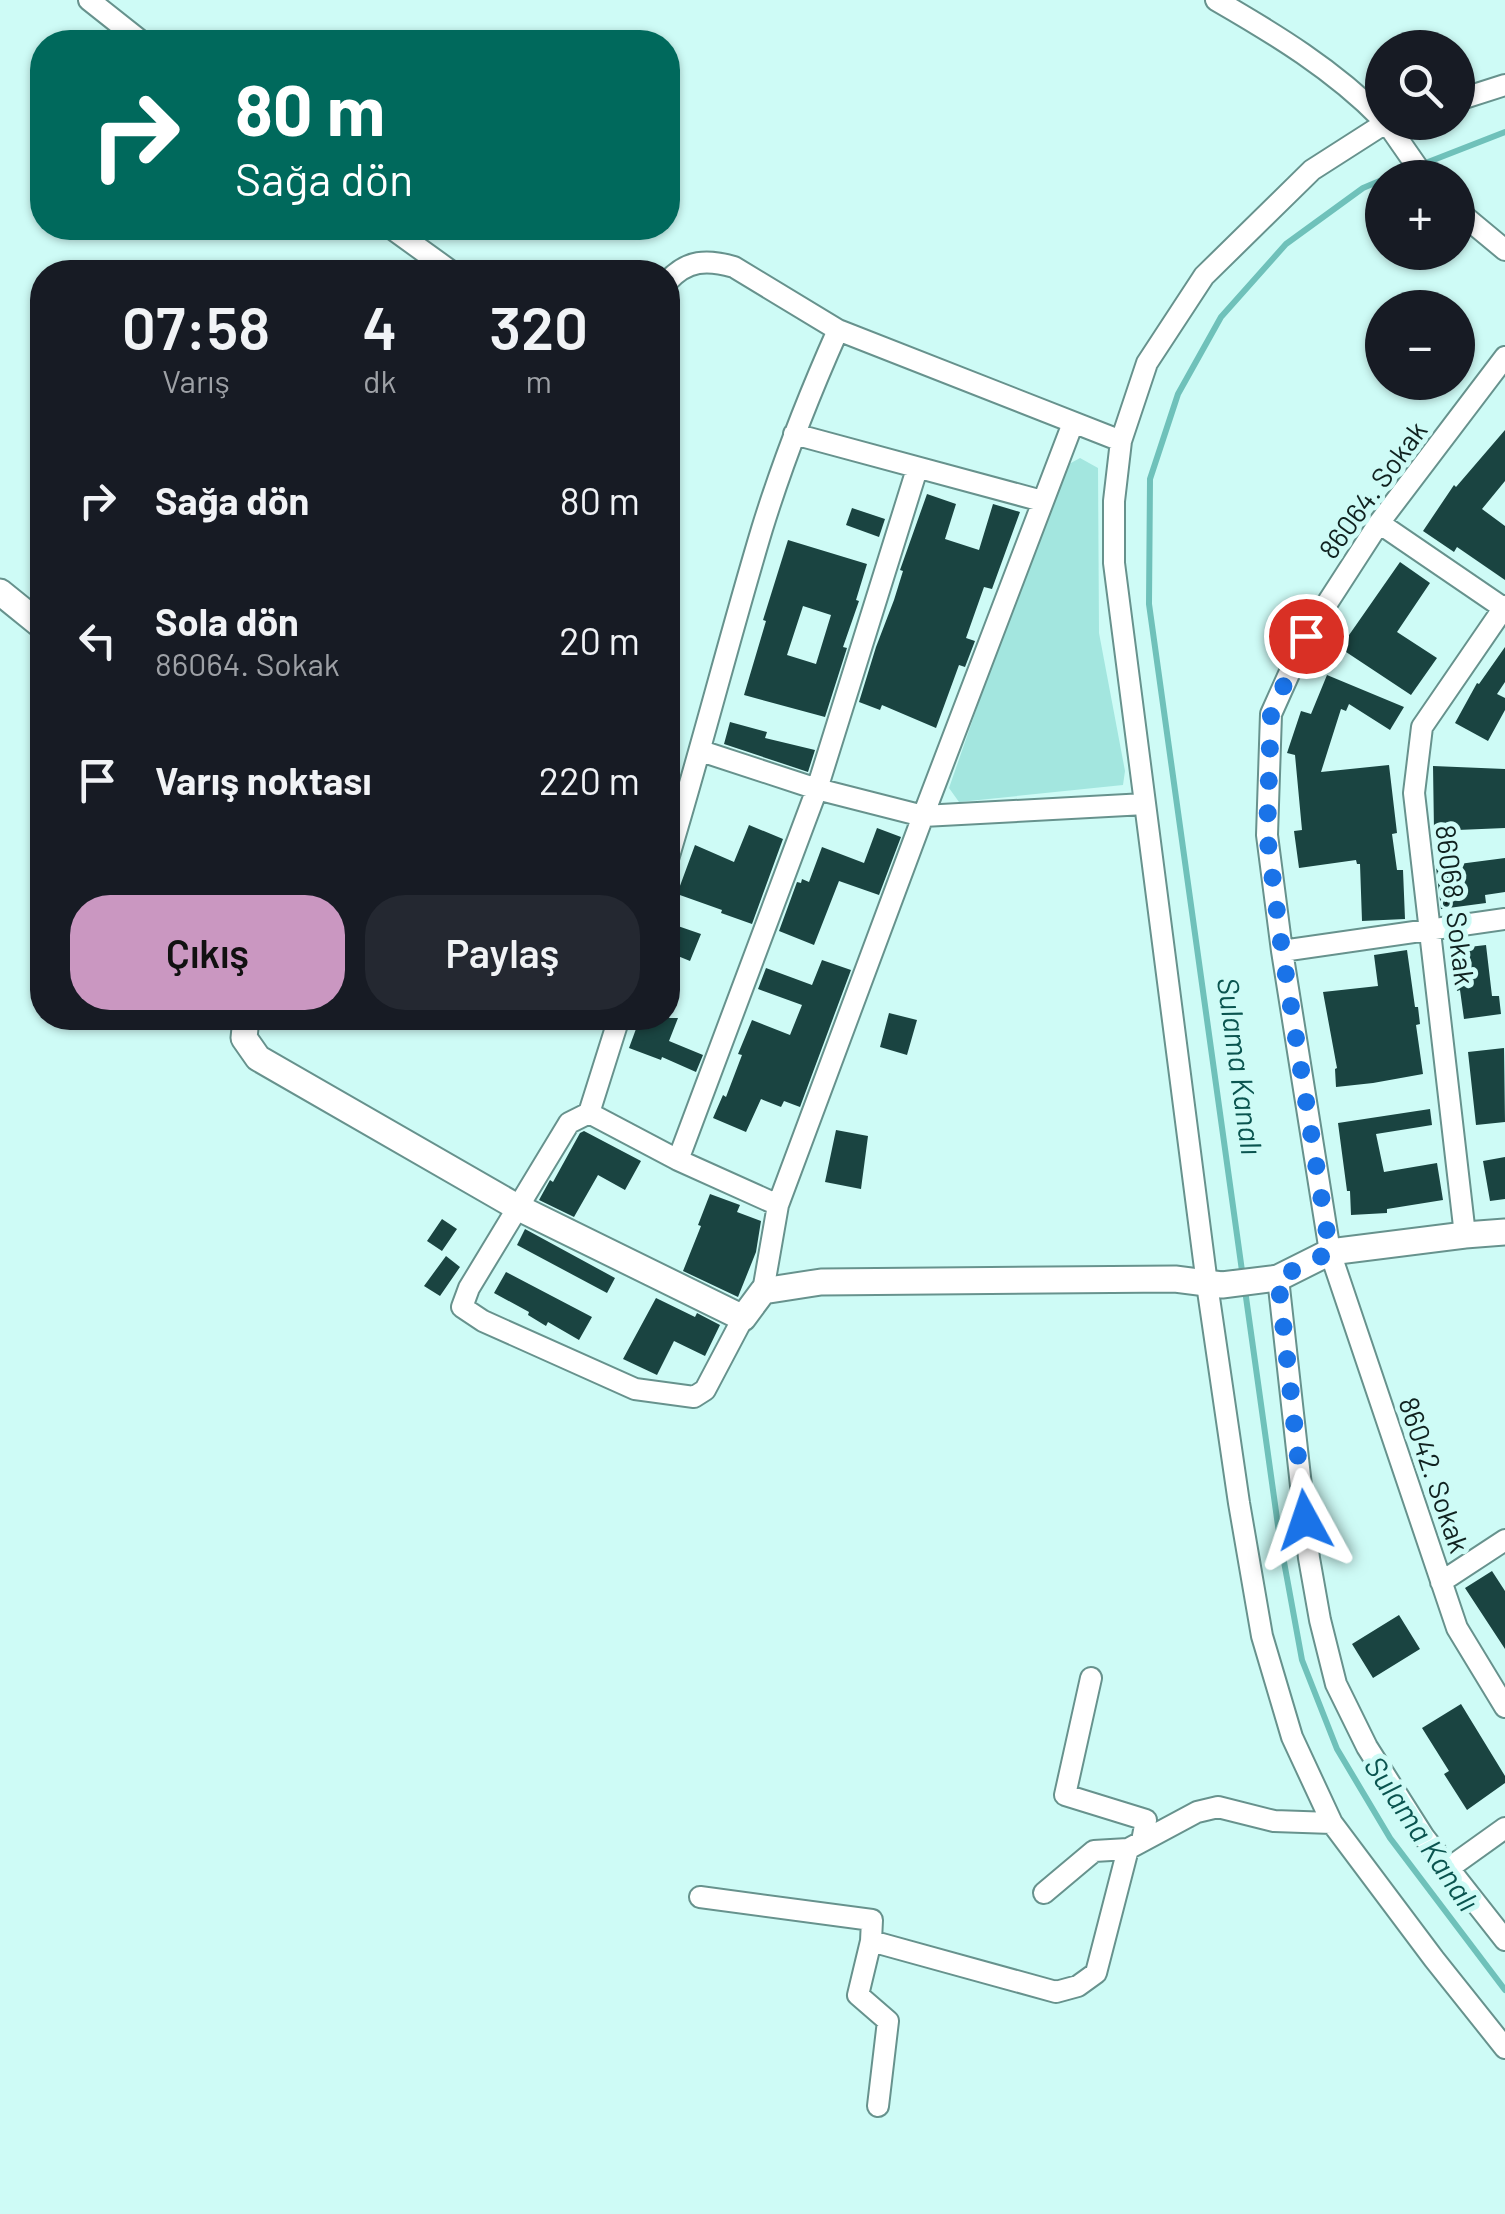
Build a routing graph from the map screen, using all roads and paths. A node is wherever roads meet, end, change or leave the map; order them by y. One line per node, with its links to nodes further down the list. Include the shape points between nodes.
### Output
1 (89, 0): 3 (street)
2 (1216, 0): 6 (street)
3 (127, 30)
4 (1505, 84): 5 (street)
5 (1475, 94)
6 (1365, 101)
7 (1365, 135): 17 (street, via 1312,170 1204,276 1147,363)
8 (1475, 225): 10 (street)
9 (408, 240): 11 (street)
10 (1505, 250)
11 (435, 260)
12 (680, 270): 13 (street, via 715,261 734,267)
13 (838, 330): 15 (street); 16 (street)
14 (1505, 356): 20 (street, 86064. Sokak)
15 (1073, 423): 17 (street); 19 (street)
16 (794, 434): 18 (street); 24 (street)
17 (1121, 440): 26 (street, via 1114,563)
18 (917, 468): 19 (street); 25 (street)
19 (1042, 501): 27 (street)
20 (1379, 523): 22 (street); 31 (street, 86064. Sokak, via 1306,636 1271,714 1267,835)
21 (0, 592): 23 (main road)
22 (1505, 607): 30 (street, 86068. Sokak, via 1422,727 1414,793)
23 (30, 616)
24 (701, 751): 25 (street); 28 (street)
25 (817, 789): 27 (street); 35 (street)
26 (1145, 804): 27 (street); 42 (street)
27 (923, 816): 36 (street)
28 (680, 820)
29 (1505, 919): 30 (street)
30 (1431, 930): 31 (street); 39 (street, 86068. Sokak)
31 (1282, 950): 40 (street, 86064. Sokak)
32 (245, 1030): 37 (main road, via 258,1058)
33 (615, 1030): 34 (street)
34 (589, 1113): 35 (street); 37 (street, via 569,1123)
35 (678, 1160): 36 (street)
36 (778, 1205): 43 (street)
37 (517, 1207): 44 (main road); 44 (street, via 462,1307 483,1321 635,1389 694,1397)
38 (1505, 1232): 39 (main road)
39 (1465, 1235): 40 (main road)
40 (1330, 1252): 41 (main road); 46 (street, 86042. Sokak)
41 (1272, 1279): 42 (main road); 52 (street, via 1309,1558 1336,1684 1367,1747)
42 (1214, 1284): 43 (main road, via 821,1282); 49 (street, via 1262,1636 1292,1737)
43 (763, 1291): 44 (main road)
44 (743, 1318)
45 (1505, 1540): 46 (street)
46 (1441, 1582): 48 (street, 86042. Sokak, via 1457,1628)
47 (1091, 1678): 51 (street, via 1065,1795 1146,1820)
48 (1505, 1707)
49 (1332, 1823): 51 (street, via 1274,1821 1218,1807); 57 (street)
50 (1505, 1828): 52 (street)
51 (1135, 1845): 53 (street, via 1094,1852); 56 (street, via 1096,1973 1078,1986 1056,1992)
52 (1449, 1868): 55 (street)
53 (1044, 1894)
54 (700, 1897): 56 (street, via 872,1920)
55 (1505, 1940)
56 (872, 1942): 58 (street, via 858,1995 888,2021)
57 (1505, 2048)
58 (878, 2106)

